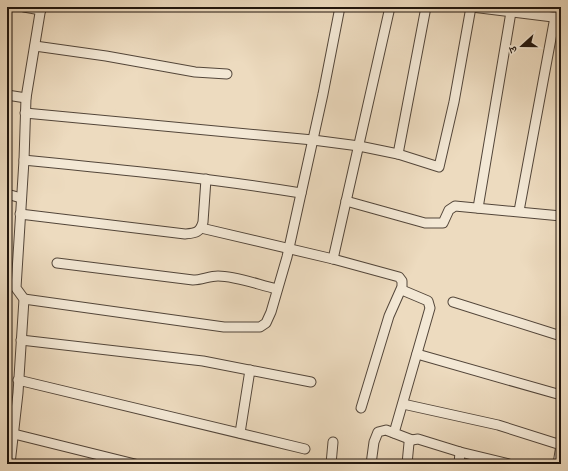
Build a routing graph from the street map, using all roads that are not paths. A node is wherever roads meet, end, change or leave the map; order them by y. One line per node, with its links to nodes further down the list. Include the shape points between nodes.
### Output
1 (24, 7): 7 (street)
2 (340, 7): 15 (street)
3 (390, 7): 16 (street)
4 (426, 7): 17 (street)
5 (472, 7): 6 (street); 17 (street, via 440,167)
6 (489, 8): 8 (street)
7 (41, 9): 10 (street)
8 (511, 12): 9 (street); 24 (street)
9 (558, 17): 25 (street)
10 (35, 46): 11 (street, via 195,72); 13 (street)
11 (227, 74)
12 (7, 95): 13 (street)
13 (26, 98): 14 (street)
14 (25, 113): 15 (street); 18 (street)
15 (313, 140): 16 (street); 20 (street)
16 (359, 146): 17 (street); 23 (street)
17 (398, 154)
18 (24, 160): 19 (street); 22 (street)
19 (206, 179): 20 (street); 28 (street)
20 (301, 192): 29 (street)
21 (7, 194): 22 (street)
22 (21, 198): 26 (street)
23 (346, 201): 24 (street, via 434,224 443,223 452,208); 30 (street)
24 (478, 208): 25 (street)
25 (519, 211): 27 (street)
26 (20, 214): 28 (street, via 185,234 195,233); 33 (street)
27 (561, 215)
28 (201, 228): 29 (street)
29 (289, 249): 30 (street); 34 (street)
30 (334, 258): 35 (street, via 398,277 402,281)
31 (56, 263): 34 (street, via 193,280 228,277)
32 (7, 286): 33 (street)
33 (16, 288): 36 (street)
34 (278, 289): 36 (street, via 266,323 252,328 224,327)
35 (401, 289): 40 (street, via 428,301 430,305); 46 (street, via 389,316)
36 (24, 299): 39 (street)
37 (453, 302): 38 (street)
38 (561, 336)
39 (21, 340): 41 (street, via 204,361); 42 (street)
40 (417, 354): 44 (street); 45 (street)
41 (250, 370): 43 (street); 48 (street)
42 (18, 380): 47 (street); 48 (street)
43 (311, 382)
44 (561, 395)
45 (403, 404): 49 (street); 52 (street, via 498,425)
46 (362, 408)
47 (12, 428): 55 (street); 56 (street)
48 (240, 433): 53 (street)
49 (394, 433): 50 (street); 58 (street, via 386,430 378,432)
50 (412, 440): 54 (street, via 418,439); 59 (street, via 409,443)
51 (333, 442): 57 (street)
52 (561, 445): 62 (street)
53 (305, 449)
54 (460, 452): 60 (street); 61 (street)
55 (10, 464)
56 (135, 464)
57 (331, 464)
58 (371, 464)
59 (407, 464)
60 (459, 464)
61 (509, 464)
62 (558, 464)

